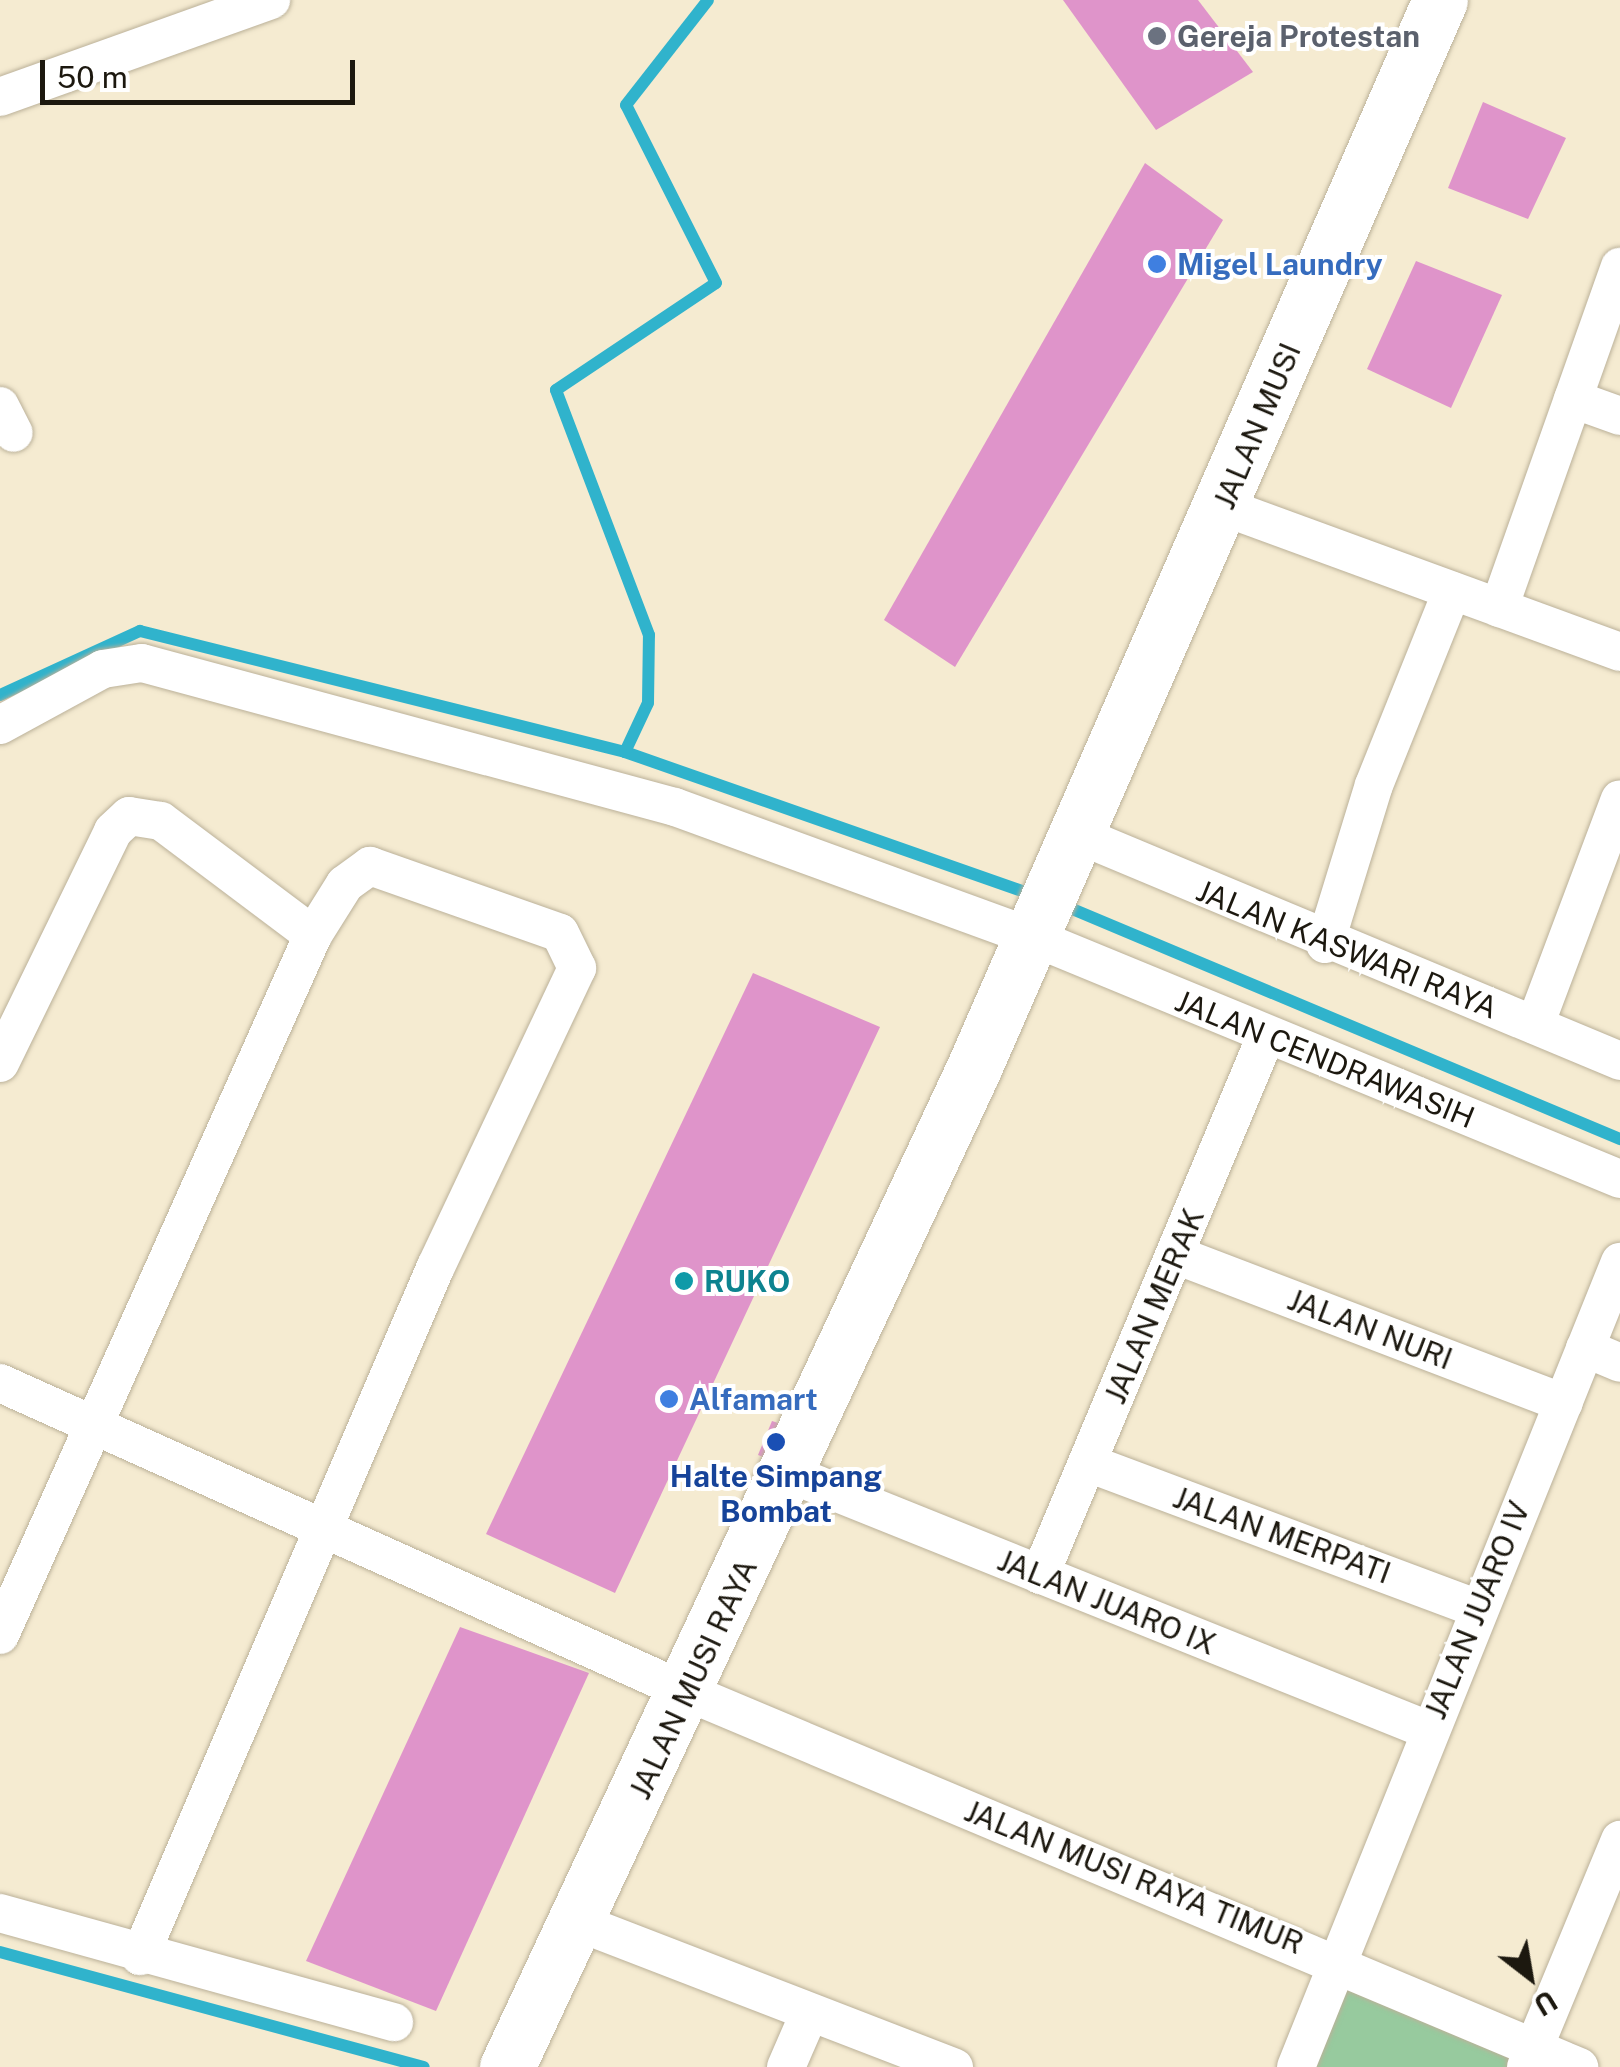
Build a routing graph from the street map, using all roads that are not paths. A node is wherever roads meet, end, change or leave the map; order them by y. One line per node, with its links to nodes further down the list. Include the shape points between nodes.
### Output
1 (270, 0): 3 (street)
2 (1440, 0): 7 (street, JALAN MUSI)
3 (0, 98)
4 (1620, 268): 5 (street)
5 (1573, 399): 6 (street); 9 (street)
6 (1620, 416)
7 (1224, 507): 8 (street); 13 (street, JALAN MUSI)
8 (1452, 590): 9 (street); 16 (street, via 1374,784)
9 (1500, 608): 10 (street)
10 (1620, 652)
11 (0, 725): 14 (street, JALAN CENDRAWASIH, via 104,669 159,665 675,806)
12 (1620, 800): 17 (street)
13 (1070, 841): 14 (street, JALAN MUSI RAYA); 16 (street, JALAN KASWARI RAYA)
14 (1034, 928): 18 (street, JALAN CENDRAWASIH); 30 (street, JALAN MUSI RAYA)
15 (313, 935): 20 (street, via 161,822 129,816 113,831); 28 (street); 31 (street, via 344,884 370,866 560,933 577,968)
16 (1325, 944): 17 (street, JALAN KASWARI RAYA)
17 (1535, 1025): 19 (street, JALAN KASWARI RAYA)
18 (1266, 1036): 21 (street, JALAN CENDRAWASIH); 22 (street, JALAN MERAK)
19 (1620, 1061)
20 (0, 1063)
21 (1620, 1179)
22 (1176, 1255): 27 (street, JALAN NURI); 29 (street, JALAN MERAK)
23 (1620, 1262): 24 (street, JALAN JUARO IV)
24 (1585, 1348): 25 (street); 27 (street, JALAN JUARO IV)
25 (1620, 1363)
26 (0, 1383): 28 (street, JALAN MUSI RAYA TIMUR)
27 (1564, 1403): 33 (street, JALAN JUARO IV)
28 (97, 1425): 31 (street, JALAN MUSI RAYA TIMUR); 34 (street)
29 (1088, 1463): 32 (street, JALAN MERAK); 33 (street, JALAN MERPATI)
30 (788, 1473): 32 (street, JALAN JUARO IX); 35 (street, JALAN MUSI RAYA)
31 (324, 1529): 35 (street, JALAN MUSI RAYA TIMUR); 40 (street)
32 (1040, 1575): 36 (street, JALAN JUARO IX)
33 (1476, 1608): 36 (street, JALAN JUARO IV)
34 (0, 1635)
35 (687, 1692): 39 (street, JALAN MUSI RAYA); 41 (street, JALAN MUSI RAYA TIMUR)
36 (1428, 1730): 41 (street, JALAN JUARO IV)
37 (1620, 1840): 44 (street)
38 (0, 1913): 40 (street)
39 (580, 1922): 42 (street); 45 (street, JALAN MUSI RAYA)
40 (140, 1956): 43 (street)
41 (1340, 1962): 44 (street, JALAN MUSI RAYA TIMUR); 48 (street, JALAN JUARO IV)
42 (809, 2014): 46 (street); 47 (street)
43 (394, 2022)
44 (1531, 2057): 49 (street, JALAN MUSI RAYA TIMUR)
45 (507, 2067)
46 (786, 2067)
47 (954, 2067)
48 (1296, 2067)
49 (1579, 2067)

